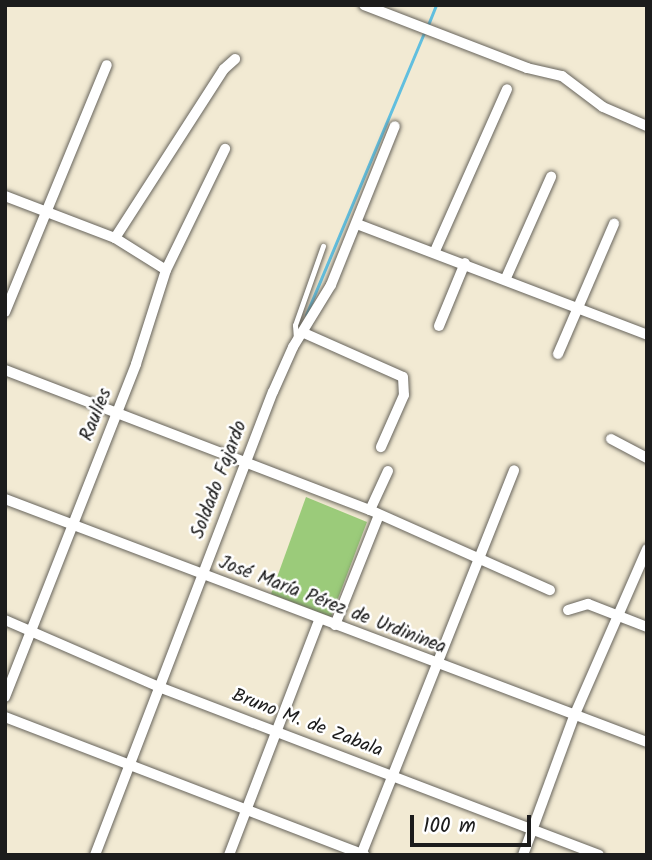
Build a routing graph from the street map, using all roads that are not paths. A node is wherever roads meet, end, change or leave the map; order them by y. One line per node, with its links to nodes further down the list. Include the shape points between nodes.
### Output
1 (364, 5): 6 (street, via 527,68 562,76 603,107)
2 (235, 59): 13 (street, via 224,69)
3 (107, 65): 10 (street)
4 (507, 89): 15 (street)
5 (395, 126): 11 (street, Soldado Fajardo)
6 (647, 126)
7 (225, 149): 17 (street, Raulíes)
8 (551, 177): 18 (street)
9 (5, 196): 10 (street)
10 (46, 212): 13 (street); 20 (street)
11 (357, 224): 15 (street); 22 (street, Soldado Fajardo)
12 (614, 224): 19 (street)
13 (115, 238): 17 (street)
14 (323, 246): 24 (lane, via 295,324)
15 (435, 251): 16 (street)
16 (465, 263): 18 (street); 21 (street)
17 (166, 270): 27 (street, Raulíes)
18 (506, 278): 19 (street)
19 (578, 307): 23 (street); 25 (street)
20 (5, 312)
21 (439, 326)
22 (304, 333): 24 (street, Soldado Fajardo); 29 (street, via 403,377 404,395)
23 (647, 335)
24 (296, 342): 31 (street, Soldado Fajardo)
25 (558, 354)
26 (5, 370): 27 (street)
27 (116, 412): 31 (street); 36 (street, Raulíes)
28 (611, 439): 30 (street)
29 (381, 447)
30 (647, 458)
31 (247, 464): 35 (street); 39 (street, Soldado Fajardo)
32 (514, 470): 38 (street)
33 (388, 471): 35 (street)
34 (5, 499): 36 (street, José María Pérez de Urdininea)
35 (375, 513): 38 (street); 45 (street)
36 (73, 525): 39 (street, José María Pérez de Urdininea); 47 (street, Raulíes)
37 (647, 549): 42 (street)
38 (476, 560): 40 (street); 48 (street)
39 (203, 575): 44 (street, José María Pérez de Urdininea); 49 (street, Soldado Fajardo)
40 (550, 590)
41 (568, 610): 42 (street, via 588,604)
42 (620, 616): 46 (street); 51 (street)
43 (5, 620): 47 (street, Bruno M. de Zabala)
44 (319, 620): 45 (street, José María Pérez de Urdininea); 53 (street)
45 (335, 625): 48 (street, José María Pérez de Urdininea)
46 (647, 627)
47 (30, 630): 49 (street, Bruno M. de Zabala); 50 (street, Raulíes)
48 (436, 665): 51 (street, José María Pérez de Urdininea); 56 (street)
49 (159, 687): 53 (street, Bruno M. de Zabala); 55 (street, Soldado Fajardo)
50 (5, 697)
51 (575, 715): 54 (street, José María Pérez de Urdininea); 58 (street)
52 (5, 718): 55 (street)
53 (277, 732): 56 (street, Bruno M. de Zabala); 57 (street)
54 (647, 742)
55 (129, 764): 57 (street); 60 (street, Soldado Fajardo)
56 (392, 775): 58 (street, Bruno M. de Zabala); 59 (street)
57 (247, 810): 59 (street); 61 (street)
58 (533, 830): 62 (street); 63 (street, Bruno M. de Zabala)
59 (362, 854)
60 (95, 855)
61 (229, 855)
62 (523, 855)
63 (599, 855)

